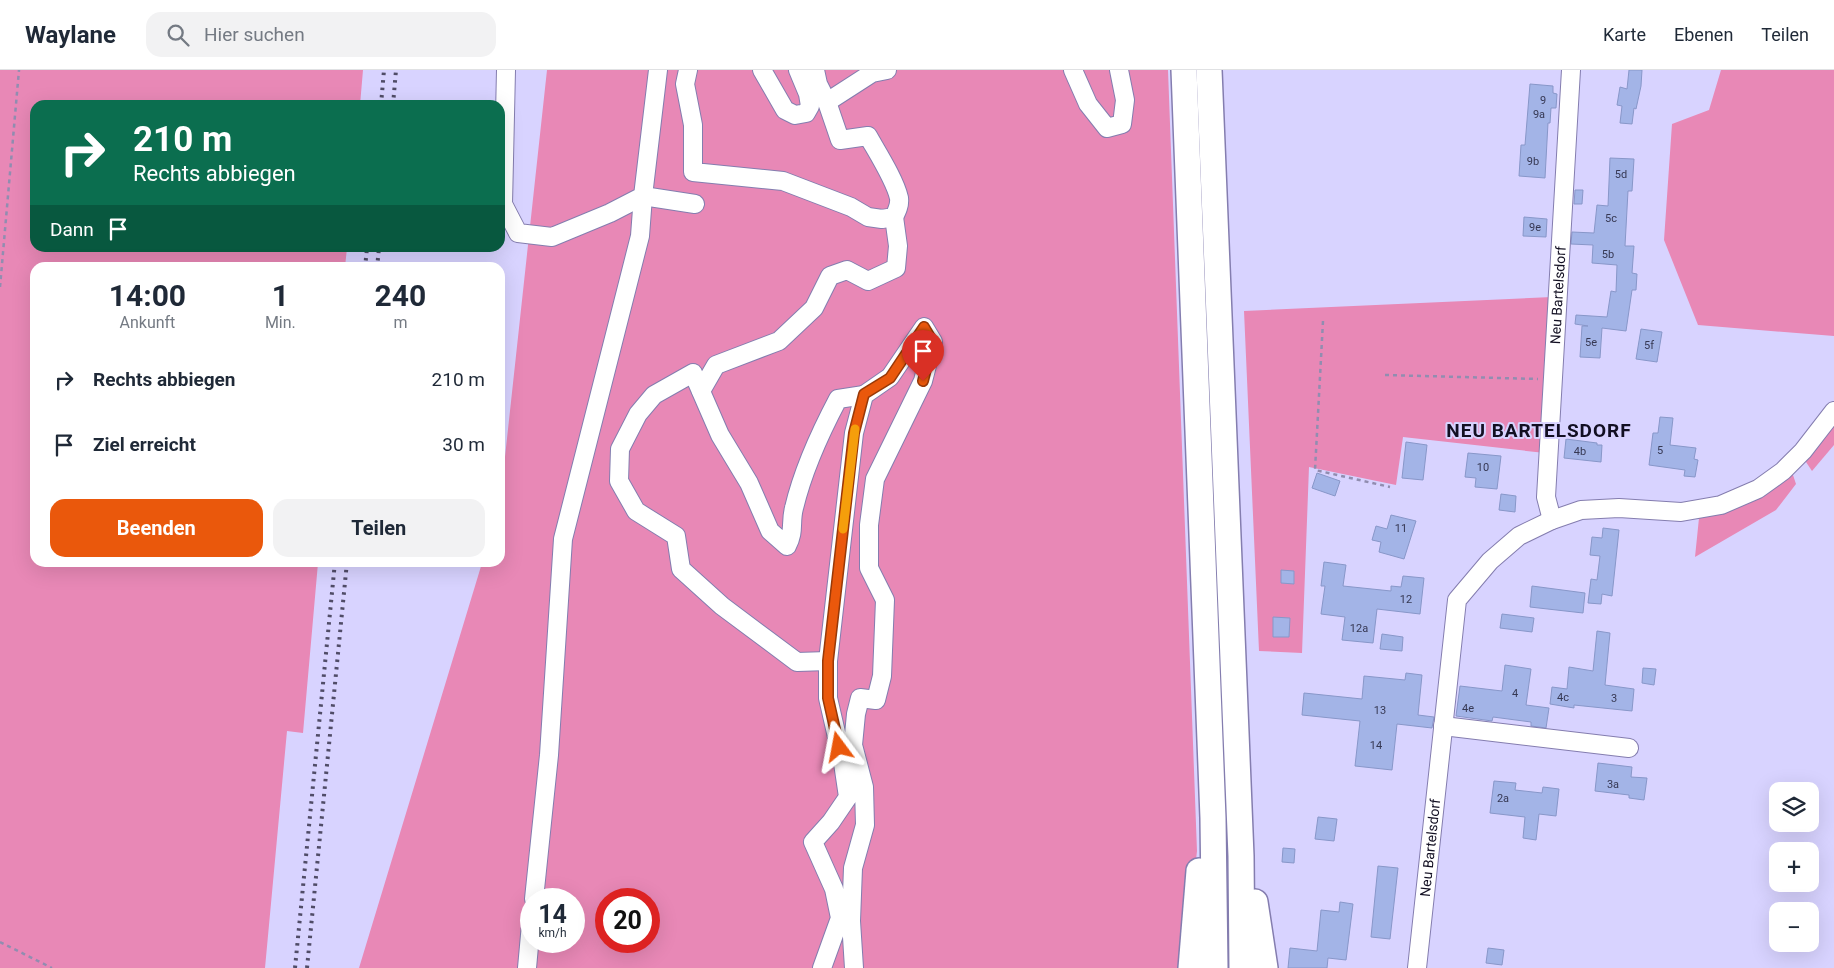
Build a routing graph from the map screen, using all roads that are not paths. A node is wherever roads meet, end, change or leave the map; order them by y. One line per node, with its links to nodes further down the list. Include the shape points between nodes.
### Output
1 (506, 70): 14 (street)
2 (658, 70): 15 (street)
3 (688, 70): 18 (street, via 684,84 693,126 693,172 783,181 851,207 868,218)
4 (762, 70): 5 (street, via 785,110 795,115 806,113 810,106)
5 (798, 70)
6 (815, 70): 13 (street)
7 (887, 70): 13 (street, via 872,73)
8 (1073, 70): 9 (street, via 1088,104 1107,128 1122,124 1124,100)
9 (1119, 70)
10 (1184, 70): 26 (highway)
11 (1210, 70): 27 (highway)
12 (1571, 70): 22 (street, Neu Bartelsdorf, via 1546,497)
13 (827, 102): 18 (street, via 840,140 868,136 899,198 899,208)
14 (505, 115)
15 (643, 196): 16 (street); 17 (street, via 552,237 518,233); 28 (street, via 640,236 563,539 549,755)
16 (695, 204)
17 (505, 208)
18 (894, 217): 19 (street, via 898,246 896,268 868,281 847,270 830,276 814,308 779,341 716,365)
19 (701, 391): 20 (street, via 770,531 787,546 792,537 793,510 820,432 838,399); 23 (street, via 693,373 654,395 638,414 620,449 619,481 636,511 676,536 681,569 722,606 797,662)
20 (864, 394): 23 (street, via 854,433); 32 (street, via 890,378 924,327 933,342 923,381 875,479 869,525 869,568 885,600 882,676 876,700 860,698 853,746 864,787 865,825 853,868 851,921)
21 (1834, 411): 22 (street, Neu Bartelsdorf, via 1783,471 1758,489 1721,505 1681,512 1619,508 1581,510)
22 (1552, 520): 24 (street, Neu Bartelsdorf, via 1519,536 1490,561 1458,600)
23 (828, 661): 31 (street, via 828,698 848,797 813,842 834,889 840,918)
24 (1443, 726): 25 (street); 37 (street, Neu Bartelsdorf)
25 (1629, 748)
26 (1213, 818): 33 (highway, via 1201,851); 34 (highway)
27 (1241, 856): 35 (highway); 36 (highway, via 1254,897)
28 (535, 888)
29 (528, 953): 30 (street)
30 (527, 968)
31 (822, 968)
32 (854, 968)
33 (1191, 968)
34 (1215, 968)
35 (1242, 968)
36 (1264, 968)
37 (1417, 968)

